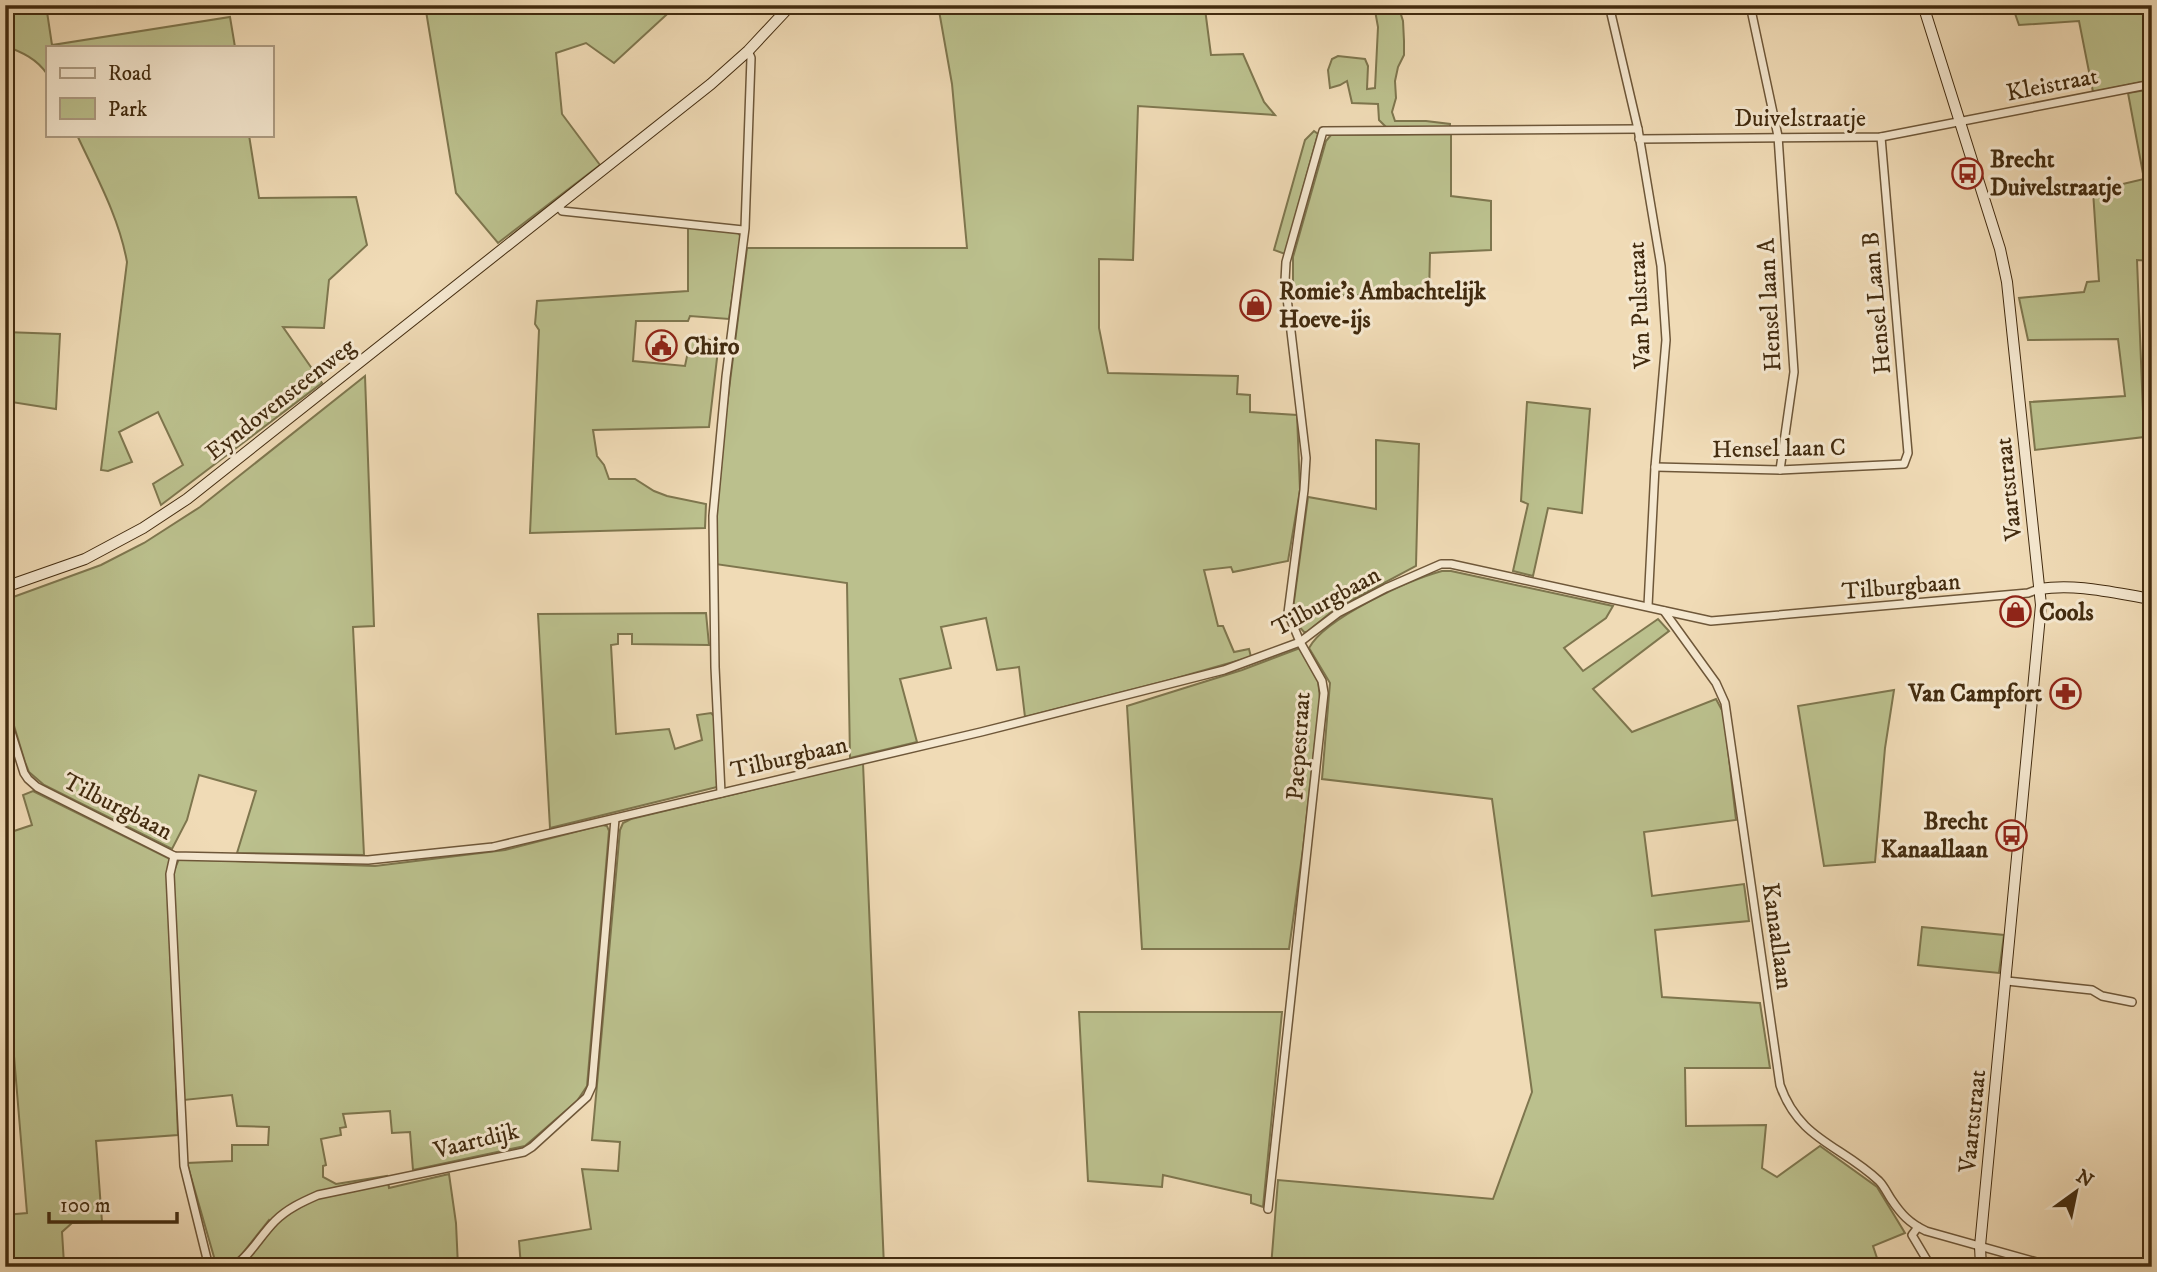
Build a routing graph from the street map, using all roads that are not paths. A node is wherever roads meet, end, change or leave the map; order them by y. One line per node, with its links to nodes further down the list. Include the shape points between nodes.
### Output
1 (791, 5): 5 (main road, Eyndovensteenweg)
2 (1609, 5): 8 (street, Van Pulstraat)
3 (1750, 5): 9 (street, Hensel laan A)
4 (1923, 5): 7 (main road, Vaartstraat)
5 (748, 51): 12 (main road, Eyndovensteenweg); 13 (street)
6 (2152, 84): 7 (street, Kleistraat)
7 (1960, 122): 10 (street, Duivelstraatje); 18 (main road, Vaartstraat, via 2007,282)
8 (1638, 129): 11 (street, Van Pulstraat); 22 (street, Paepestraat, via 1322,131 1286,262 1285,281 1306,458 1288,604)
9 (1778, 136): 10 (street, Duivelstraatje); 11 (street, Duivelstraatje); 16 (street, Hensel laan A, via 1794,372)
10 (1881, 137): 14 (street, Hensel Laan B, via 1908,453)
11 (1639, 139): 15 (street, Van Pulstraat, via 1661,266 1665,340)
12 (558, 205): 13 (street, via 562,211); 17 (main road, Eyndovensteenweg, via 187,499 85,559)
13 (743, 230): 24 (street, Tilburgbaan, via 712,516)
14 (1904, 464): 16 (street, Hensel laan C)
15 (1655, 467): 16 (street, Hensel laan C); 20 (street, Van Pulstraat)
16 (1780, 470)
17 (5, 587)
18 (2039, 589): 19 (main road, via 2080,587); 21 (street, Tilburgbaan, via 1711,621); 27 (main road, Vaartstraat, via 2038,650)
19 (2152, 599)
20 (1648, 606): 21 (street, Tilburgbaan); 22 (street, Tilburgbaan, via 1441,564 1338,613)
21 (1664, 610): 30 (street, Kanaallaan, via 1725,703 1780,1085 1786,1101 1803,1124 1882,1185 1902,1216)
22 (1300, 642): 24 (street, Tilburgbaan, via 1144,692); 29 (street, Paepestraat, via 1324,693)
23 (5, 713): 26 (street, Tilburgbaan, via 27,779)
24 (721, 793): 25 (street, Tilburgbaan)
25 (615, 819): 26 (street, Tilburgbaan, via 493,847 368,860); 33 (street, Vaartdijk, via 592,1086 587,1097 524,1152 318,1195 294,1206 275,1220)
26 (174, 856): 32 (street, via 170,874 184,1166)
27 (2007, 981): 28 (street, via 2092,990); 31 (main road, Vaartstraat)
28 (2132, 1002)
29 (1268, 1209)
30 (1918, 1227): 31 (street, Kanaallaan); 34 (street, via 1912,1235)
31 (1980, 1246): 35 (main road, Vaartstraat); 36 (street, Kanaallaan)
32 (209, 1267)
33 (233, 1267)
34 (1931, 1267)
35 (1981, 1267)
36 (2054, 1267)

